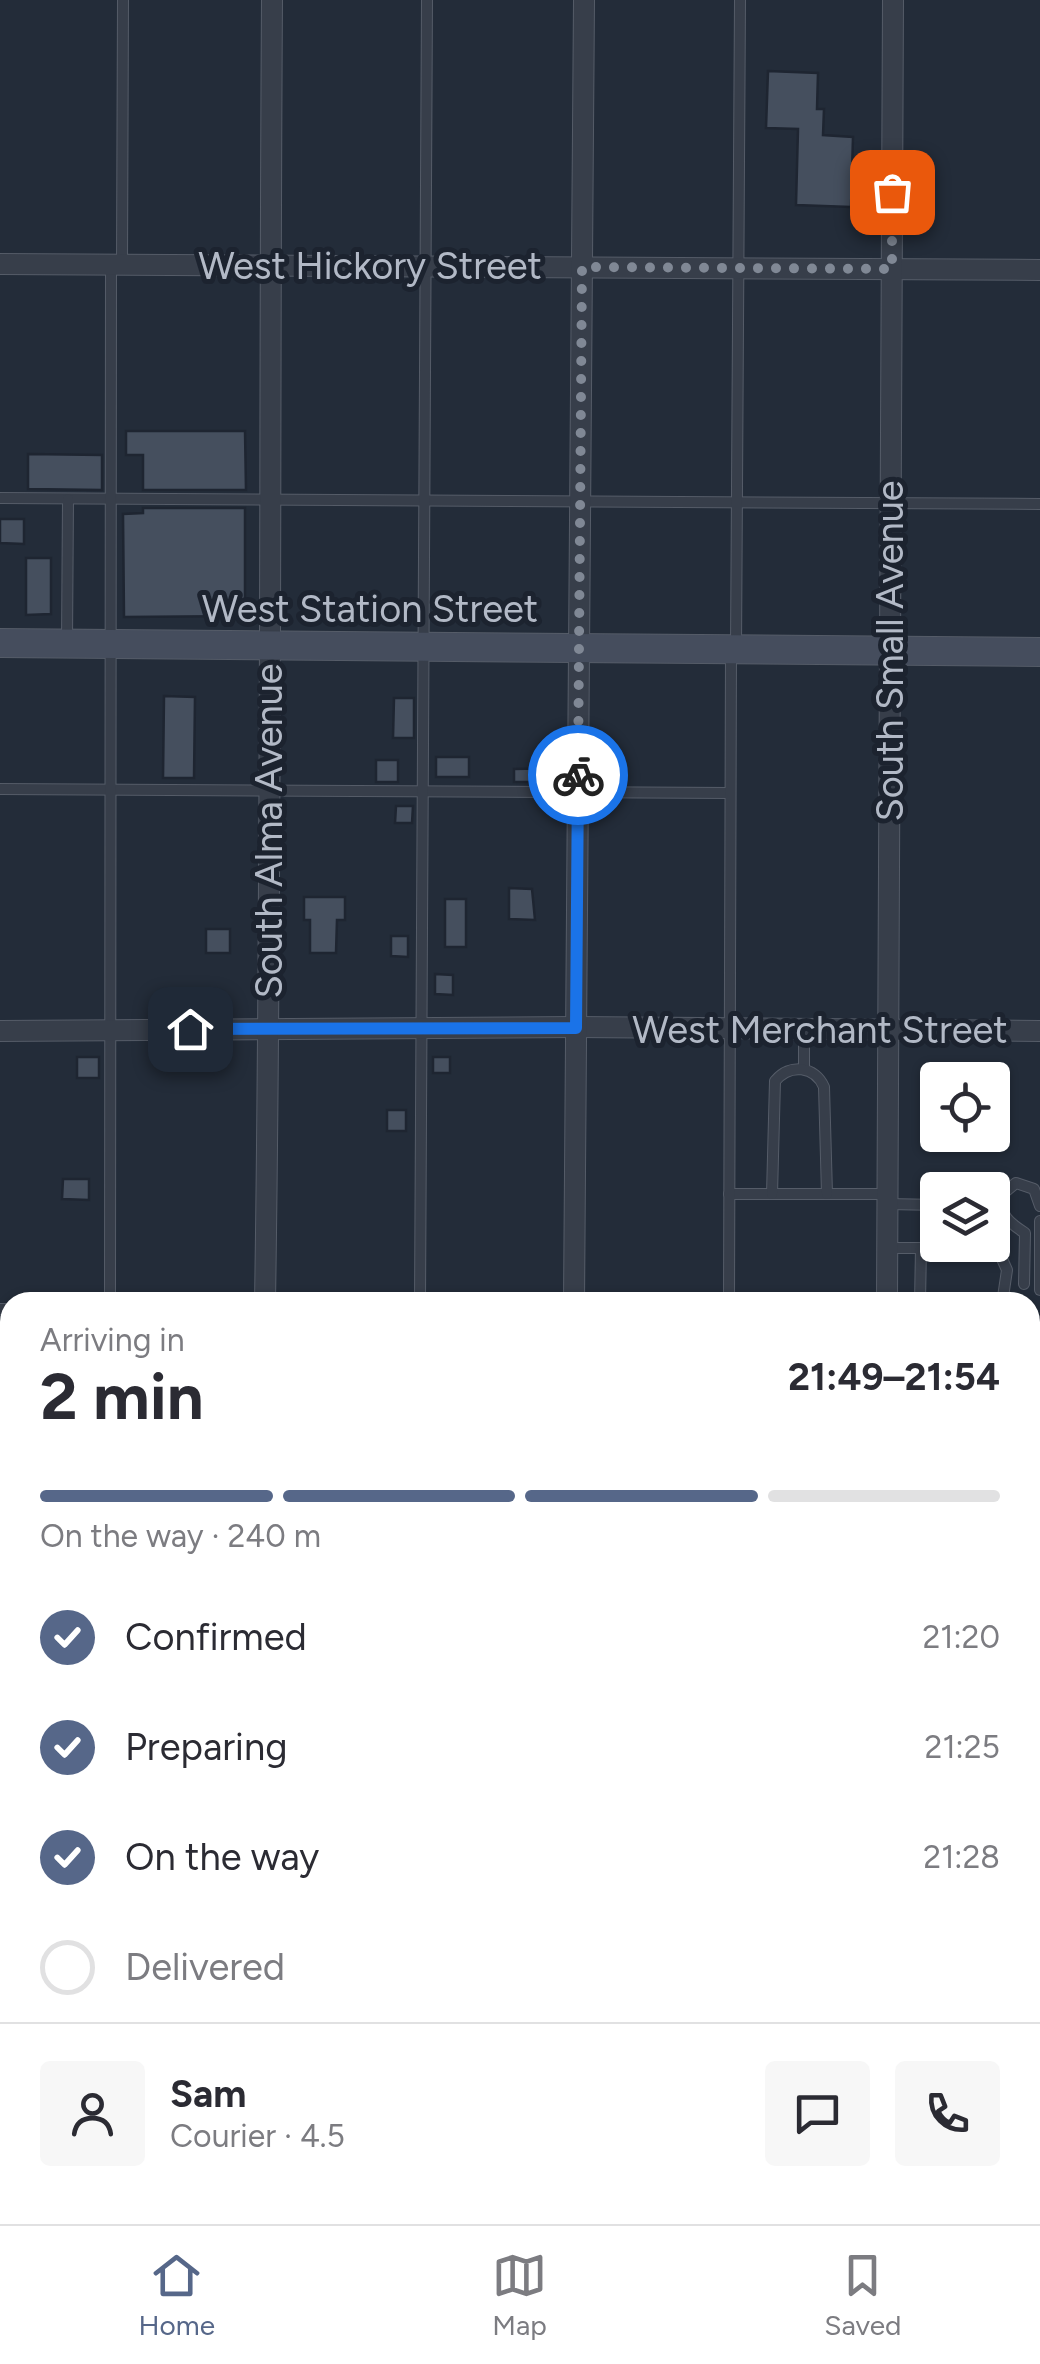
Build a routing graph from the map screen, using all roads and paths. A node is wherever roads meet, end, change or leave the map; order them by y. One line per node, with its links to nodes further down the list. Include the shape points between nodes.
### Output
1 (123, 0): 8 (lane)
2 (272, 0): 9 (street, South Alma Avenue)
3 (427, 0): 10 (lane)
4 (584, 0): 11 (street)
5 (740, 0): 12 (lane)
6 (893, 0): 13 (street, South Small Avenue)
7 (0, 264): 8 (street, West Hickory Street)
8 (117, 265): 9 (street, West Hickory Street); 17 (lane)
9 (270, 266): 10 (street, West Hickory Street); 18 (street, South Alma Avenue)
10 (425, 267): 11 (street, West Hickory Street); 19 (lane)
11 (582, 267): 12 (street, West Hickory Street); 20 (street)
12 (738, 268): 13 (street, West Hickory Street); 21 (lane)
13 (892, 269): 14 (street, West Hickory Street); 22 (street, South Small Avenue)
14 (1040, 270)
15 (0, 498): 16 (lane)
16 (68, 499): 17 (lane); 25 (lane)
17 (112, 499): 18 (lane); 26 (lane)
18 (269, 500): 19 (lane); 27 (street, South Alma Avenue)
19 (424, 501): 20 (lane); 28 (lane)
20 (580, 502): 21 (lane); 29 (street)
21 (737, 502): 22 (lane); 30 (lane)
22 (891, 504): 23 (lane); 31 (street, South Small Avenue)
23 (1040, 504)
24 (0, 643): 25 (main road, West Station Street)
25 (67, 644): 26 (main road, West Station Street)
26 (111, 644): 27 (main road, West Station Street); 34 (lane)
27 (268, 646): 28 (main road, West Station Street); 35 (street, South Alma Avenue)
28 (422, 647): 29 (main road, West Station Street); 36 (lane)
29 (579, 648): 30 (main road, West Station Street); 37 (street)
30 (733, 650): 31 (main road, West Station Street); 38 (lane)
31 (890, 651): 32 (main road, West Station Street); 46 (street, South Small Avenue)
32 (1040, 652)
33 (0, 789): 34 (lane)
34 (111, 790): 35 (lane); 43 (lane)
35 (268, 790): 36 (lane); 39 (street, South Alma Avenue)
36 (422, 791): 37 (lane); 40 (lane)
37 (578, 792): 38 (lane); 41 (street)
38 (730, 793): 42 (lane)
39 (270, 1028): 40 (street, West Merchant Street); 43 (street, West Merchant Street); 63 (street, South Alma Avenue)
40 (421, 1028): 41 (street, West Merchant Street); 64 (lane)
41 (576, 1028): 42 (street, West Merchant Street); 65 (street)
42 (730, 1029): 44 (street, West Merchant Street); 49 (lane)
43 (111, 1030): 45 (street, West Merchant Street); 62 (lane)
44 (804, 1030): 46 (street, West Merchant Street); 48 (lane)
45 (0, 1031)
46 (888, 1032): 47 (street, West Merchant Street); 52 (street, South Small Avenue)
47 (1040, 1032)
48 (804, 1069): 50 (lane, via 775,1081); 51 (lane, via 824,1087)
49 (729, 1194): 50 (lane); 66 (lane)
50 (772, 1194): 51 (lane)
51 (827, 1194): 52 (lane)
52 (887, 1199): 53 (lane); 56 (street, South Small Avenue)
53 (920, 1203)
54 (1040, 1206): 60 (lane, via 1034,1189 1016,1183 1000,1196 1007,1222 1025,1233)
55 (1040, 1221): 61 (lane)
56 (887, 1248): 57 (lane); 67 (street, South Small Avenue)
57 (920, 1248)
58 (921, 1262): 68 (lane)
59 (1003, 1262): 69 (lane)
60 (1024, 1284)
61 (1040, 1290)
62 (110, 1292)
63 (265, 1292)
64 (420, 1292)
65 (574, 1292)
66 (729, 1292)
67 (886, 1292)
68 (920, 1292)
69 (1004, 1292)

